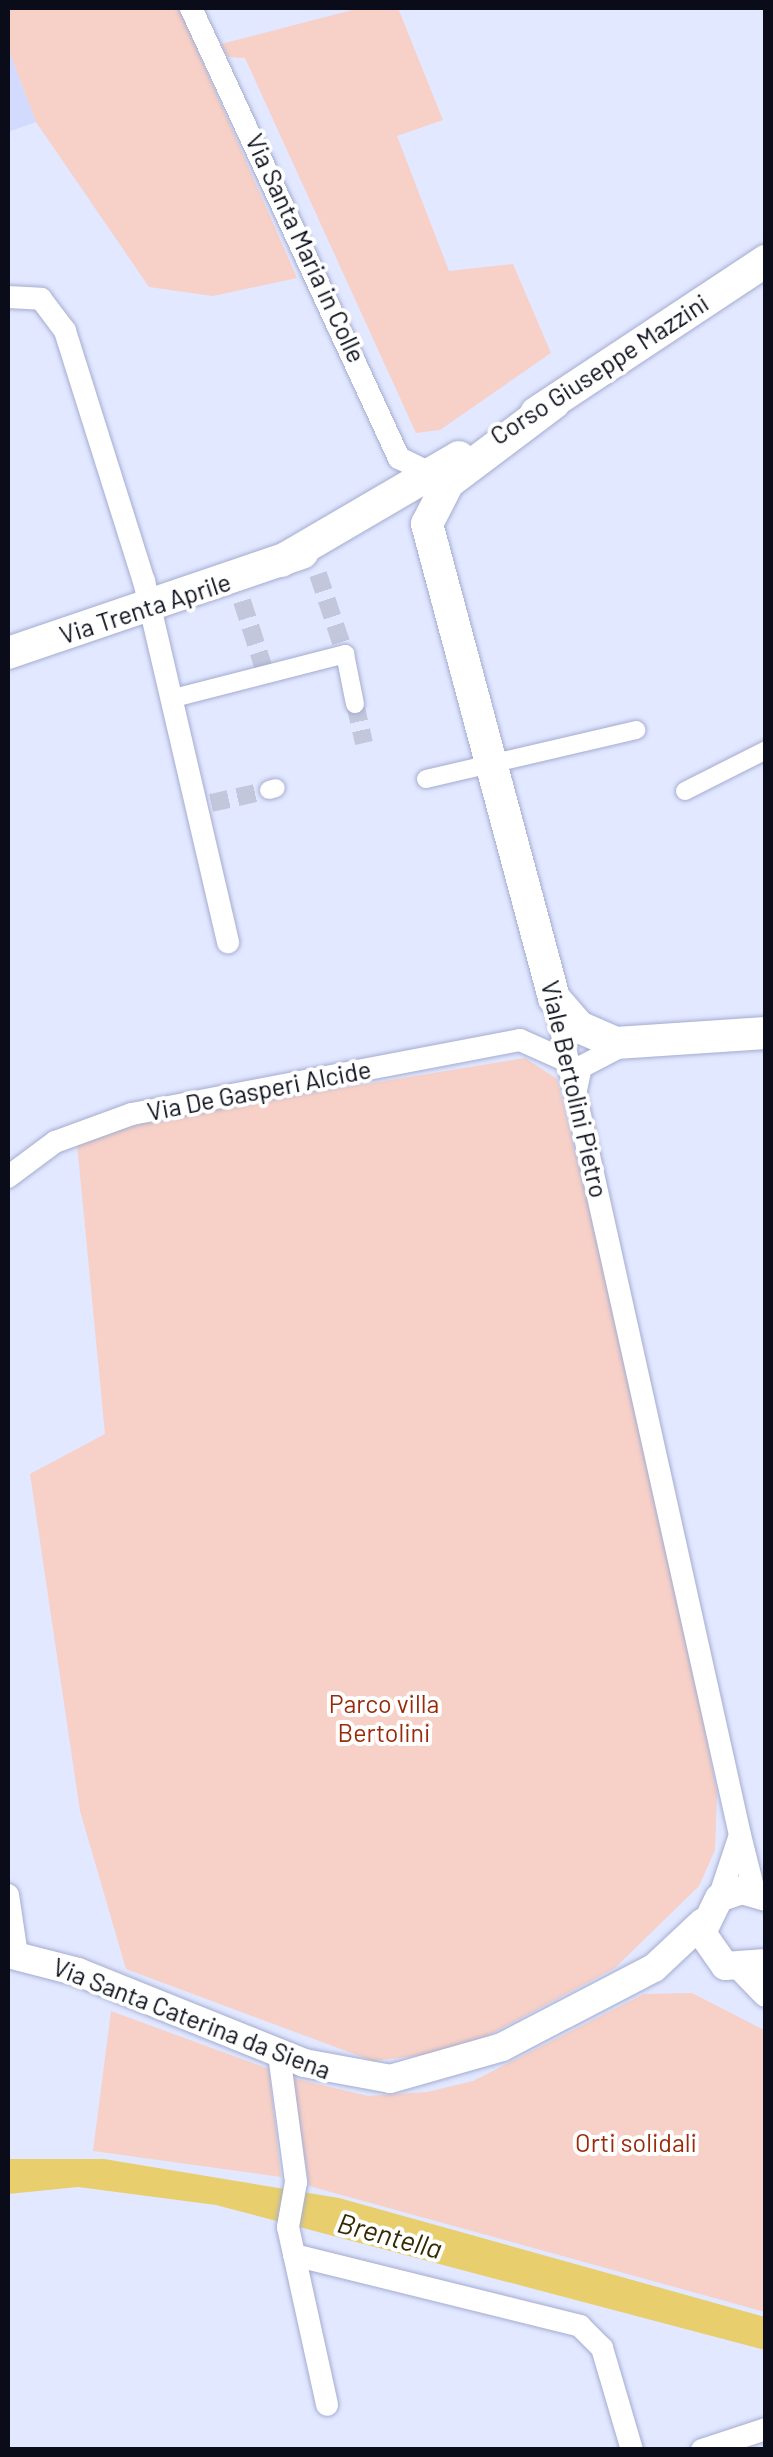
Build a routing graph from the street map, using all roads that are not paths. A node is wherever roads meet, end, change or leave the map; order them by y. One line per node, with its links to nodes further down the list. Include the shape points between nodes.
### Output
1 (191, 8): 5 (street, Via Santa Maria in Colle, via 398,458)
2 (766, 260): 4 (main road, Corso Giuseppe Mazzini)
3 (8, 297): 8 (street, via 41,299 65,331)
4 (554, 403): 5 (main road, Corso Giuseppe Mazzini); 6 (main road, via 444,487)
5 (430, 473): 7 (main road, Via Trenta Aprile)
6 (428, 534): 7 (main road, Via Trenta Aprile, via 404,520); 14 (main road, Viale Bertolini Pietro)
7 (282, 560): 8 (main road, Via Trenta Aprile)
8 (151, 606): 9 (main road, Via Trenta Aprile); 10 (street)
9 (8, 653)
10 (174, 698): 11 (street, via 344,654); 17 (street)
11 (355, 704)
12 (636, 730): 14 (street)
13 (766, 750): 16 (street)
14 (493, 759): 15 (street); 18 (main road, Viale Bertolini Pietro)
15 (426, 778)
16 (685, 791)
17 (228, 942)
18 (554, 998): 20 (street, via 544,1028); 21 (main road, via 584,1031); 22 (street, Viale Bertolini Pietro)
19 (766, 1033): 21 (main road)
20 (525, 1040): 22 (street); 24 (street, Via De Gasperi Alcide, via 132,1114 55,1142)
21 (628, 1043): 23 (street, via 580,1068)
22 (564, 1060): 23 (street, Viale Bertolini Pietro)
23 (576, 1090): 25 (street, Viale Bertolini Pietro)
24 (8, 1177)
25 (740, 1836): 26 (street, Viale Bertolini Pietro); 28 (street)
26 (760, 1894): 28 (street)
27 (8, 1895): 30 (street)
28 (719, 1898): 29 (street, Via Santa Caterina da Siena)
29 (703, 1922): 31 (street); 33 (street, Via Santa Caterina da Siena)
30 (12, 1954): 35 (street, Via Santa Caterina da Siena)
31 (716, 1960): 32 (street); 33 (street, Via Santa Caterina da Siena)
32 (755, 1967): 34 (street)
33 (654, 1968): 35 (street, Via Santa Caterina da Siena, via 448,2069 347,2076)
34 (766, 1993)
35 (279, 2054): 36 (street, via 296,2182 288,2224)
36 (294, 2255): 37 (street); 39 (street, via 580,2326 602,2348)
37 (327, 2404)
38 (766, 2428): 40 (street)
39 (632, 2450)
40 (702, 2450)

